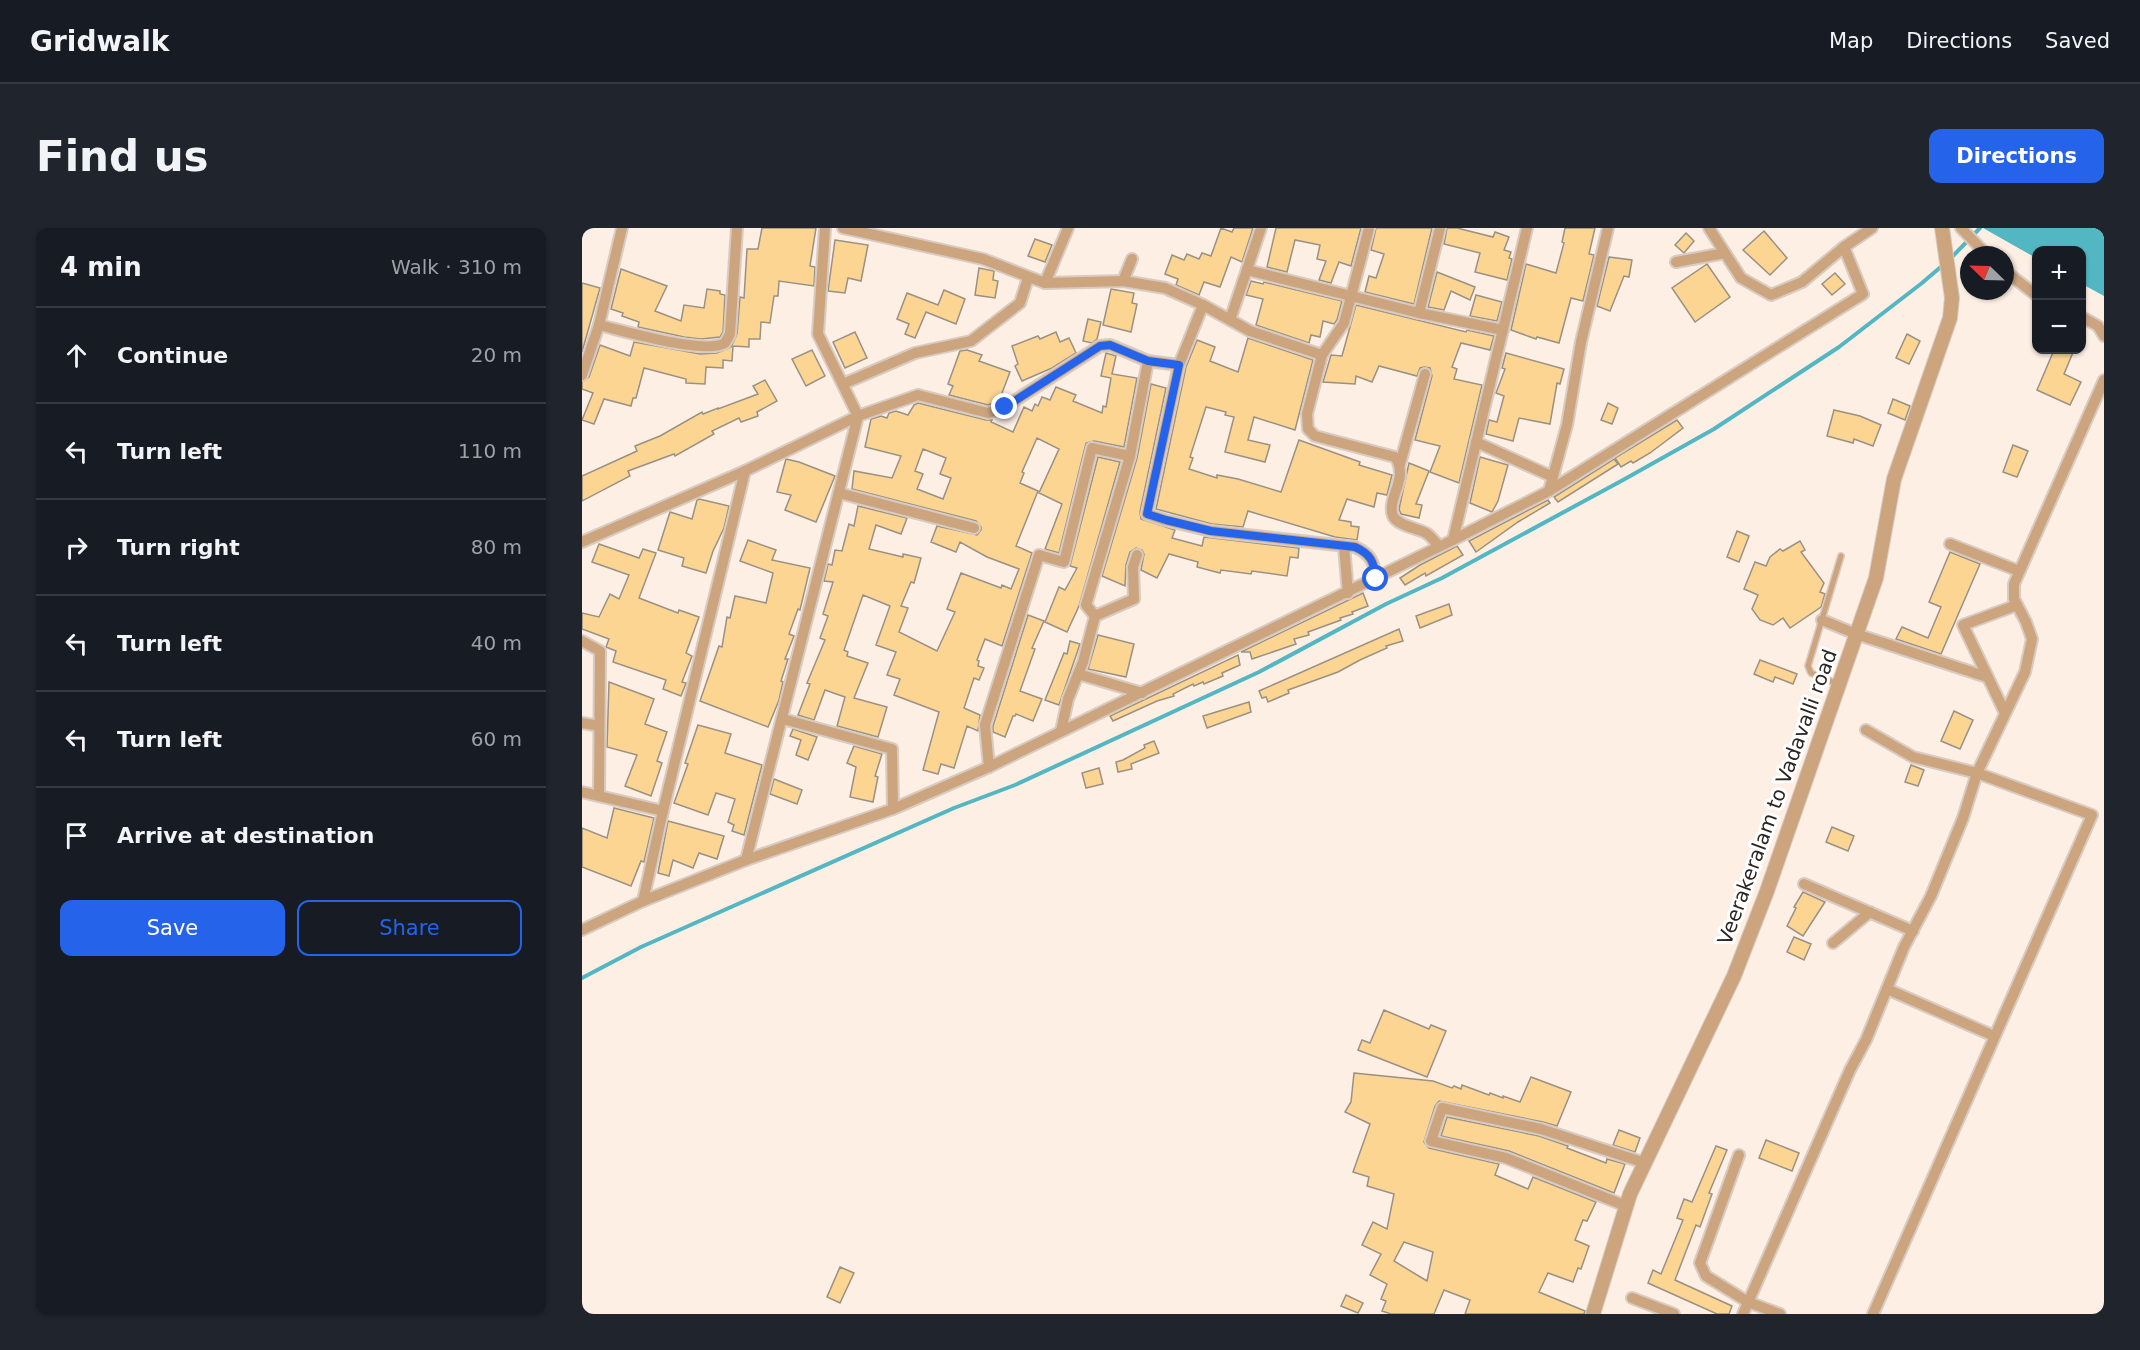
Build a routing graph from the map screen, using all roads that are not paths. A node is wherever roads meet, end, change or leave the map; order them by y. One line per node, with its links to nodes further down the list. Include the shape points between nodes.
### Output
1 (622, 228): 31 (street)
2 (737, 228): 31 (street, via 730,334 725,343 682,344)
3 (825, 228): 40 (street, via 818,334)
4 (843, 228): 21 (street, via 983,259)
5 (1068, 228): 24 (street)
6 (1261, 228): 20 (street)
7 (1369, 228): 26 (street)
8 (1440, 228): 28 (street)
9 (1527, 228): 32 (street)
10 (1608, 228): 46 (street)
11 (1709, 228): 17 (street)
12 (1872, 228): 16 (street)
13 (1961, 228): 15 (street)
14 (1943, 232): 63 (street, Veerakeralam to Vadavalli road, via 1952,298 1950,318 1894,479 1876,578)
15 (1978, 246)
16 (1844, 247): 17 (street, via 1802,282 1771,294 1741,278); 47 (street, via 1863,294)
17 (1725, 253): 19 (street)
18 (1132, 259): 23 (street)
19 (1676, 262)
20 (1247, 270): 26 (street); 30 (street)
21 (1028, 278): 24 (street); 40 (street, via 1020,303 971,341 915,353)
22 (2014, 278): 25 (street)
23 (1123, 281): 24 (street); 27 (street, via 1165,288)
24 (1045, 283)
25 (2032, 291)
26 (1351, 297): 28 (street); 34 (street, via 1344,323)
27 (1203, 305): 30 (street); 36 (street)
28 (1419, 313): 32 (street)
29 (2086, 319): 33 (street, via 2098,326)
30 (1230, 320): 34 (street)
31 (599, 325): 38 (street)
32 (1503, 330): 42 (street)
33 (2104, 336)
34 (1322, 355): 44 (street, via 1307,414 1308,429 1315,436 1395,457)
35 (1148, 361): 36 (street); 41 (street, via 1110,345 1100,346 1005,407 988,413 918,395); 43 (street)
36 (1179, 365): 53 (street, via 1147,514 1211,531)
37 (1425, 374): 44 (street)
38 (582, 375)
39 (2104, 380): 57 (street)
40 (843, 384): 41 (street)
41 (858, 416): 45 (street); 48 (street)
42 (1476, 442): 46 (street); 50 (street)
43 (1130, 456): 61 (street, via 1086,605); 75 (street, via 1092,448 1064,562 1039,555 985,724)
44 (1400, 464): 54 (street, via 1394,518 1427,534)
45 (745, 471): 51 (street); 80 (street)
46 (1553, 477): 47 (street)
47 (1549, 491): 50 (street)
48 (839, 493): 49 (street); 70 (street)
49 (974, 528)
50 (1453, 540): 54 (street)
51 (582, 542)
52 (1950, 544): 57 (street)
53 (1344, 546): 58 (street, via 1371,556); 59 (street)
54 (1439, 546): 58 (street)
55 (1137, 555): 61 (street, via 1133,567 1134,599)
56 (1841, 556): 62 (lane)
57 (2019, 571): 60 (street, via 2014,584)
58 (1376, 579): 59 (street)
59 (1348, 592): 68 (street)
60 (2017, 605): 66 (street, via 1963,625); 69 (street, via 2032,639 2025,672)
61 (1095, 616): 65 (street)
62 (1822, 620): 63 (street); 67 (lane, via 1809,671)
63 (1856, 634): 66 (street); 67 (street, Veerakeralam to Vadavalli road)
64 (582, 641): 72 (street, via 600,651)
65 (1078, 674): 68 (street); 74 (street)
66 (1987, 677): 69 (street)
67 (1838, 684): 91 (street, Veerakeralam to Vadavalli road, via 1734,976)
68 (1142, 693): 74 (street)
69 (2005, 713): 76 (street)
70 (783, 719): 79 (street, via 892,749); 81 (street)
71 (582, 723): 72 (street)
72 (599, 726): 78 (street)
73 (1866, 730): 76 (street, via 1913,757)
74 (1061, 731): 75 (street)
75 (989, 767): 79 (street)
76 (1977, 773): 86 (street, via 1959,828); 89 (street, via 2092,815)
77 (582, 792): 78 (street)
78 (599, 796): 80 (street)
79 (893, 808): 81 (street)
80 (663, 811): 83 (street)
81 (746, 860): 83 (street)
82 (1804, 884): 84 (street)
83 (643, 901): 85 (street)
84 (1870, 912): 86 (street); 87 (street)
85 (582, 930)
86 (1913, 931): 88 (street)
87 (1833, 943)
88 (1887, 989): 89 (street); 94 (street)
89 (1994, 1036): 99 (street)
90 (1739, 1155): 94 (street, via 1700,1263 1706,1276)
91 (1645, 1163): 92 (street, Veerakeralam to Vadavalli road); 92 (street, via 1541,1129 1442,1108 1431,1141 1506,1158)
92 (1626, 1206): 95 (street, Veerakeralam to Vadavalli road)
93 (1632, 1298): 96 (street)
94 (1748, 1302): 97 (street); 98 (street)
95 (1593, 1314)
96 (1674, 1314)
97 (1743, 1314)
98 (1777, 1314)
99 (1873, 1314)

